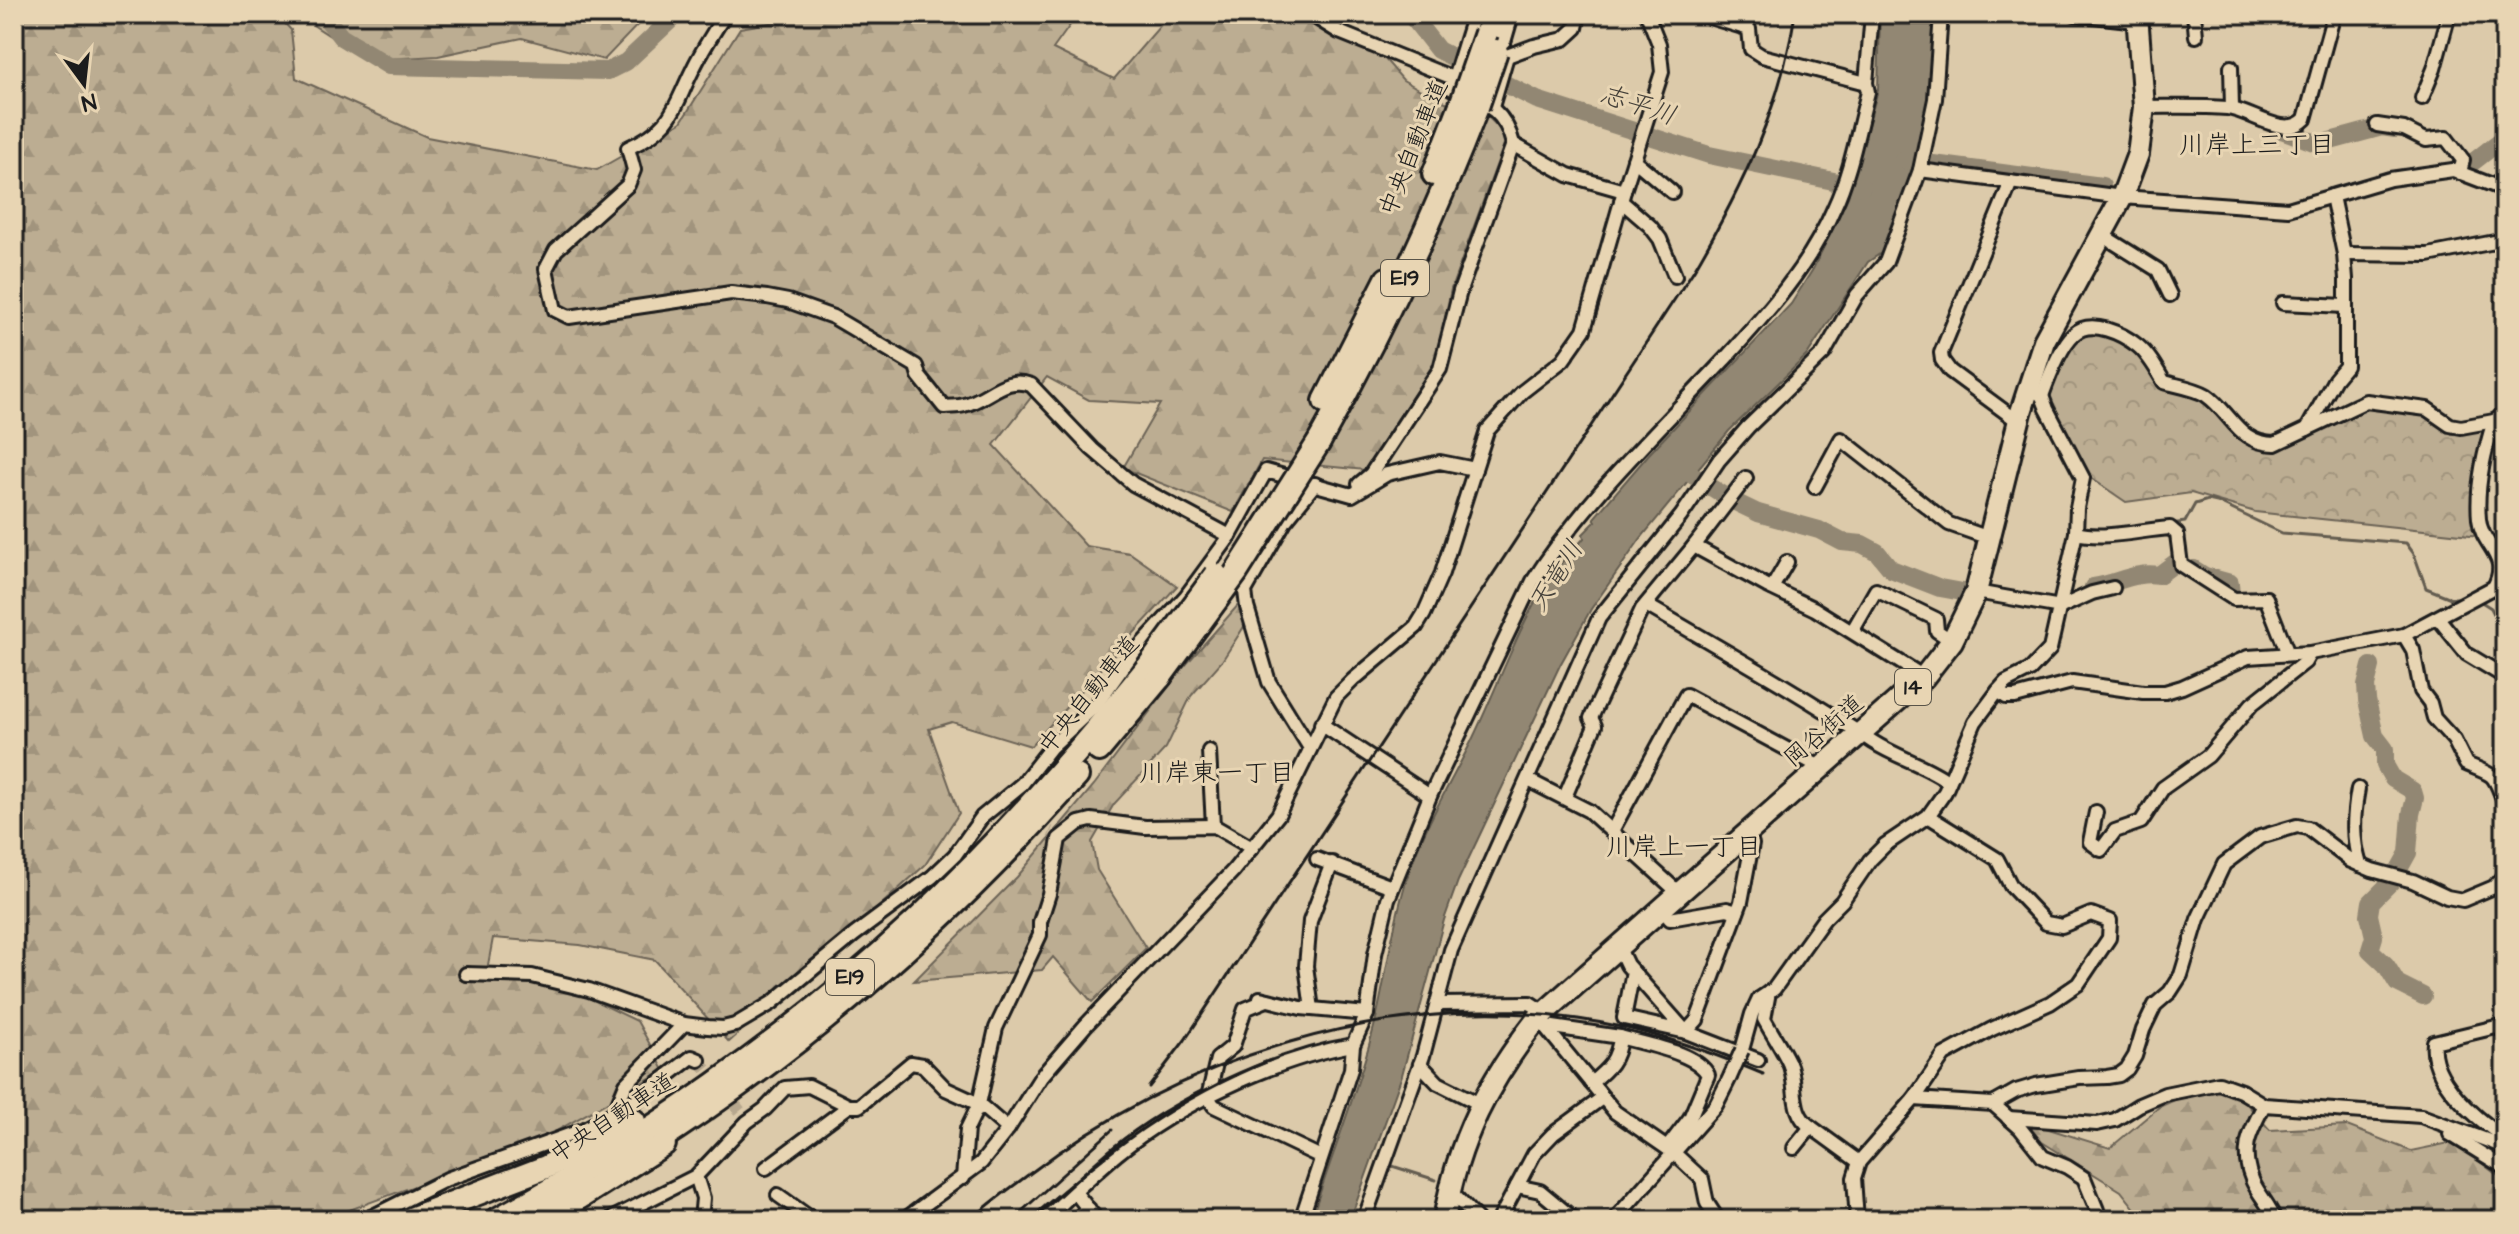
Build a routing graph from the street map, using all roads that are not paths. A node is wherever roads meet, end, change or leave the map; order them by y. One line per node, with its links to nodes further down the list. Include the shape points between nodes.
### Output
1 (725, 14): 53 (street, via 676,110 661,128 628,148 634,170 628,185 556,250 546,269 555,310 569,317 731,293 788,301 833,317 908,360 944,407 965,405 1003,384 1031,385 1133,484)
2 (1310, 14): 19 (street, via 1339,32)
3 (1507, 14): 16 (highway, 中央自動車道 / E19)
4 (1579, 14): 16 (street, via 1576,28 1564,39 1534,46)
5 (1647, 14): 27 (street, via 1663,59 1662,72)
6 (1699, 14): 20 (street, via 1749,29 1751,49 1762,56)
7 (1872, 14): 20 (street)
8 (1941, 14): 28 (street, via 1935,99)
9 (2075, 14): 14 (street)
10 (2194, 14): 17 (street)
11 (2334, 14): 24 (street, via 2305,119 2289,126)
12 (2449, 14): 21 (street)
13 (2482, 14): 15 (street)
14 (2138, 18): 23 (main road, 岡谷街道 / 14)
15 (2505, 19)
16 (1487, 33): 19 (street); 22 (highway, 中央自動車道 / E19, bridge); 22 (street)
17 (2196, 36)
18 (2231, 67): 24 (street)
19 (1453, 78): 22 (street, via 1451,88)
20 (1866, 83): 83 (street, via 1844,183 1809,253 1764,319 1553,549)
21 (2422, 98)
22 (1477, 106): 26 (street, via 1509,127); 70 (highway, 中央自動車道 / E19, bridge, via 1404,243 1313,438 1236,573)
23 (2144, 107): 24 (street); 35 (main road, 岡谷街道 / 14, via 2138,154)
24 (2232, 108)
25 (2377, 125): 29 (street, via 2404,129 2426,140 2446,138 2463,160)
26 (1513, 144): 33 (street, via 1568,175); 51 (street, via 1460,291 1440,369 1371,474)
27 (1634, 160): 32 (street); 33 (street)
28 (1920, 170): 30 (street); 80 (street, via 1886,262 1857,295 1824,353 1719,460 1599,618)
29 (2460, 173): 31 (street); 34 (street, via 2390,179)
30 (2011, 182): 35 (street); 45 (street, via 1941,353 1950,371)
31 (2505, 187)
32 (1672, 192)
33 (1622, 196): 39 (street, via 1660,239); 47 (street, via 1584,330 1563,360 1522,392 1487,431)
34 (2332, 196): 35 (street, via 2288,209); 38 (street)
35 (2122, 197): 36 (main road, 岡谷街道 / 14)
36 (2102, 235): 40 (street, via 2158,270); 43 (main road, 岡谷街道 / 14, via 2044,341)
37 (2505, 240): 38 (street, via 2428,255)
38 (2344, 254): 42 (street)
39 (1675, 276)
40 (2170, 295)
41 (2283, 303): 42 (street)
42 (2345, 306): 46 (street, via 2346,366)
43 (2036, 391): 45 (main road, 岡谷街道 / 14); 46 (street, via 2073,334 2096,326 2140,347 2164,382 2210,398 2253,441 2275,444); 52 (street, via 2083,478)
44 (2499, 418): 46 (street, via 2461,427 2427,409 2366,401); 57 (street, via 2482,460 2479,520)
45 (2019, 422): 54 (main road, 岡谷街道 / 14)
46 (2307, 429)
47 (1475, 469): 51 (street, via 1440,462 1387,474 1352,495); 74 (street, via 1424,614 1336,697)
48 (1746, 478): 55 (street)
49 (1315, 484): 51 (street); 53 (street, via 1266,471); 76 (street, via 1285,521 1245,591 1269,682)
50 (1815, 487): 54 (street, via 1841,439 1949,524)
51 (1342, 493)
52 (2076, 533): 63 (street); 69 (street, via 2099,537 2170,528 2177,534 2181,565 2234,599 2266,598)
53 (1230, 536): 109 (street, via 1096,705 997,809 982,817 932,877 772,1003 735,1025)
54 (1992, 539): 61 (main road, 岡谷街道 / 14)
55 (1694, 546): 58 (street); 62 (street)
56 (1787, 562): 58 (street)
57 (2503, 573): 60 (street)
58 (1772, 588): 65 (street)
59 (2113, 588): 63 (street)
60 (2499, 590): 64 (street)
61 (1976, 592): 63 (street); 67 (main road, 岡谷街道 / 14)
62 (1646, 605): 75 (street); 84 (street, via 1591,718 1595,726)
63 (2061, 607): 73 (street, via 2050,649)
64 (2438, 618): 66 (street); 72 (street, via 2467,654)
65 (1853, 630): 67 (street, via 1876,590 1936,619 1937,631); 71 (street)
66 (2404, 635): 68 (street); 85 (street, via 2434,718 2466,764 2498,782)
67 (1952, 641): 71 (main road, 岡谷街道 / 14)
68 (2310, 653): 69 (street); 86 (street, via 2252,704 2208,756 2163,788 2141,822 2115,831 2101,850 2090,842)
69 (2288, 654): 73 (street, via 2248,657 2165,692 2072,682 2015,697)
70 (1154, 672): 78 (highway, 中央自動車道 / E19); 92 (highway, 中央自動車道 / E19)
71 (1924, 677): 75 (main road, 岡谷街道 / 14)
72 (2505, 677)
73 (1998, 691): 81 (street, via 1975,722)
74 (1321, 724): 76 (street); 83 (street)
75 (1861, 733): 79 (main road, 岡谷街道 / 14); 81 (street)
76 (1310, 748): 91 (street, via 1278,815)
77 (1209, 751): 88 (street)
78 (1085, 766): 150 (highway, 中央自動車道 / E19, via 964,895 838,1008 698,1113); 151 (highway, via 1010,858 842,1014 702,1118)
79 (1822, 768): 89 (street, via 1686,695); 90 (main road, 岡谷街道 / 14)
80 (1528, 780): 84 (street); 105 (street, via 1451,950)
81 (1949, 782): 87 (street)
82 (2358, 789): 95 (street, via 2353,822)
83 (1430, 796): 97 (street)
84 (1565, 797): 89 (street)
85 (2505, 803)
86 (2096, 812)
87 (1928, 816): 104 (street, via 1870,860); 120 (street, via 1997,859 2011,886 2046,923 2062,926 2091,914 2110,921 2111,927 2090,969 2068,993 1944,1055)
88 (1213, 826): 91 (street); 121 (street, via 1145,827 1091,820 1055,835 1040,935 996,1028)
89 (1612, 831): 98 (street)
90 (1746, 834): 98 (main road, 岡谷街道 / 14); 100 (street, via 1752,844)
91 (1252, 848): 130 (street, via 1041,1077)
92 (979, 858): 145 (highway, via 819,992 673,1097 546,1167); 149 (highway, 中央自動車道 / E19, via 871,960 743,1062 644,1131)
93 (1317, 859): 94 (street)
94 (1332, 863): 97 (street); 106 (street, via 1310,921 1306,966)
95 (2360, 865): 96 (street, via 2463,900 2494,887); 123 (street, via 2308,828 2281,830 2248,844 2224,864 2198,919 2181,975 2155,1005 2127,1069 2119,1075 2036,1085)
96 (2505, 874)
97 (1392, 887): 107 (street)
98 (1679, 893): 99 (main road, 岡谷街道 / 14)
99 (1662, 909): 100 (street, via 1670,919 1727,909); 101 (main road, 岡谷街道 / 14)
100 (1737, 912): 110 (street, via 1697,1020)
101 (1618, 946): 102 (street); 108 (main road, 岡谷街道 / 14)
102 (1633, 972): 110 (street); 110 (street, via 1624,1018)
103 (466, 974): 109 (street, via 532,976)
104 (1769, 992): 129 (street, via 1764,1019 1790,1066 1800,1116); 133 (street, bridge, via 1759,999 1716,1105)
105 (1438, 1004): 108 (street, via 1530,1003); 116 (street)
106 (1312, 1009): 107 (street); 118 (street, via 1264,999 1245,1009 1233,1046 1217,1059)
107 (1367, 1014): 113 (street)
108 (1543, 1019): 112 (street); 117 (street); 122 (main road, 岡谷街道 / 14)
109 (684, 1024): 126 (street, via 626,1084)
110 (1686, 1032): 115 (street)
111 (2505, 1032): 131 (street, via 2496,1027 2434,1042 2433,1050 2442,1077 2478,1119)
112 (1620, 1037): 117 (street, via 1612,1066); 133 (street, via 1683,1055 1706,1069 1690,1118)
113 (1353, 1045): 118 (street, via 1255,1075); 135 (street, via 1351,1069)
114 (699, 1060): 126 (street, via 692,1057)
115 (1758, 1060)
116 (1420, 1064): 122 (street, via 1438,1083); 159 (street)
117 (1591, 1083): 119 (street)
118 (1208, 1097): 135 (street, via 1214,1106); 143 (street, via 1118,1153)
119 (1602, 1098): 133 (street); 141 (street, via 1553,1134 1534,1154)
120 (1914, 1099): 123 (street); 136 (street)
121 (979, 1104): 125 (street, via 946,1089 923,1065 911,1063 859,1106); 130 (street); 140 (street, via 967,1129)
122 (1480, 1104): 142 (main road, 岡谷街道 / 14)
123 (1993, 1104): 128 (street)
124 (2264, 1105): 127 (street); 128 (street, via 2219,1083 2165,1094 2097,1124); 168 (street, via 2247,1138 2246,1158)
125 (849, 1106): 137 (street); 139 (street, via 809,1086 785,1088 765,1109 744,1116)
126 (614, 1113): 145 (street, via 552,1143 447,1179)
127 (2421, 1116): 134 (street); 138 (street)
128 (2008, 1118): 167 (street, via 2043,1157 2084,1178 2094,1198)
129 (1811, 1127): 132 (street); 136 (street)
130 (1008, 1129): 140 (street)
131 (2505, 1138)
132 (1794, 1148)
133 (1670, 1150): 164 (street); 165 (street, via 1702,1179 1707,1203)
134 (2505, 1150)
135 (1321, 1157): 158 (street)
136 (1859, 1162): 166 (street, via 1854,1178)
137 (766, 1168)
138 (2505, 1168)
139 (696, 1176): 152 (street); 153 (street, via 703,1198)
140 (963, 1178): 147 (street)
141 (1517, 1186): 162 (street); 163 (street, via 1540,1191)
142 (1449, 1190): 160 (main road, 岡谷街道 / 14); 161 (street)
143 (1075, 1192): 146 (street); 156 (street)
144 (778, 1195): 154 (street)
145 (399, 1213): 148 (street)
146 (1093, 1214): 157 (street)
147 (918, 1215): 155 (street)
148 (365, 1220)
149 (496, 1220)
150 (528, 1220)
151 (544, 1220)
152 (609, 1220)
153 (701, 1220)
154 (813, 1220)
155 (904, 1220)
156 (1044, 1220)
157 (1075, 1220)
158 (1301, 1220)
159 (1364, 1220)
160 (1444, 1220)
161 (1478, 1220)
162 (1499, 1220)
163 (1575, 1220)
164 (1614, 1220)
165 (1718, 1220)
166 (1857, 1220)
167 (2096, 1220)
168 (2275, 1220)

